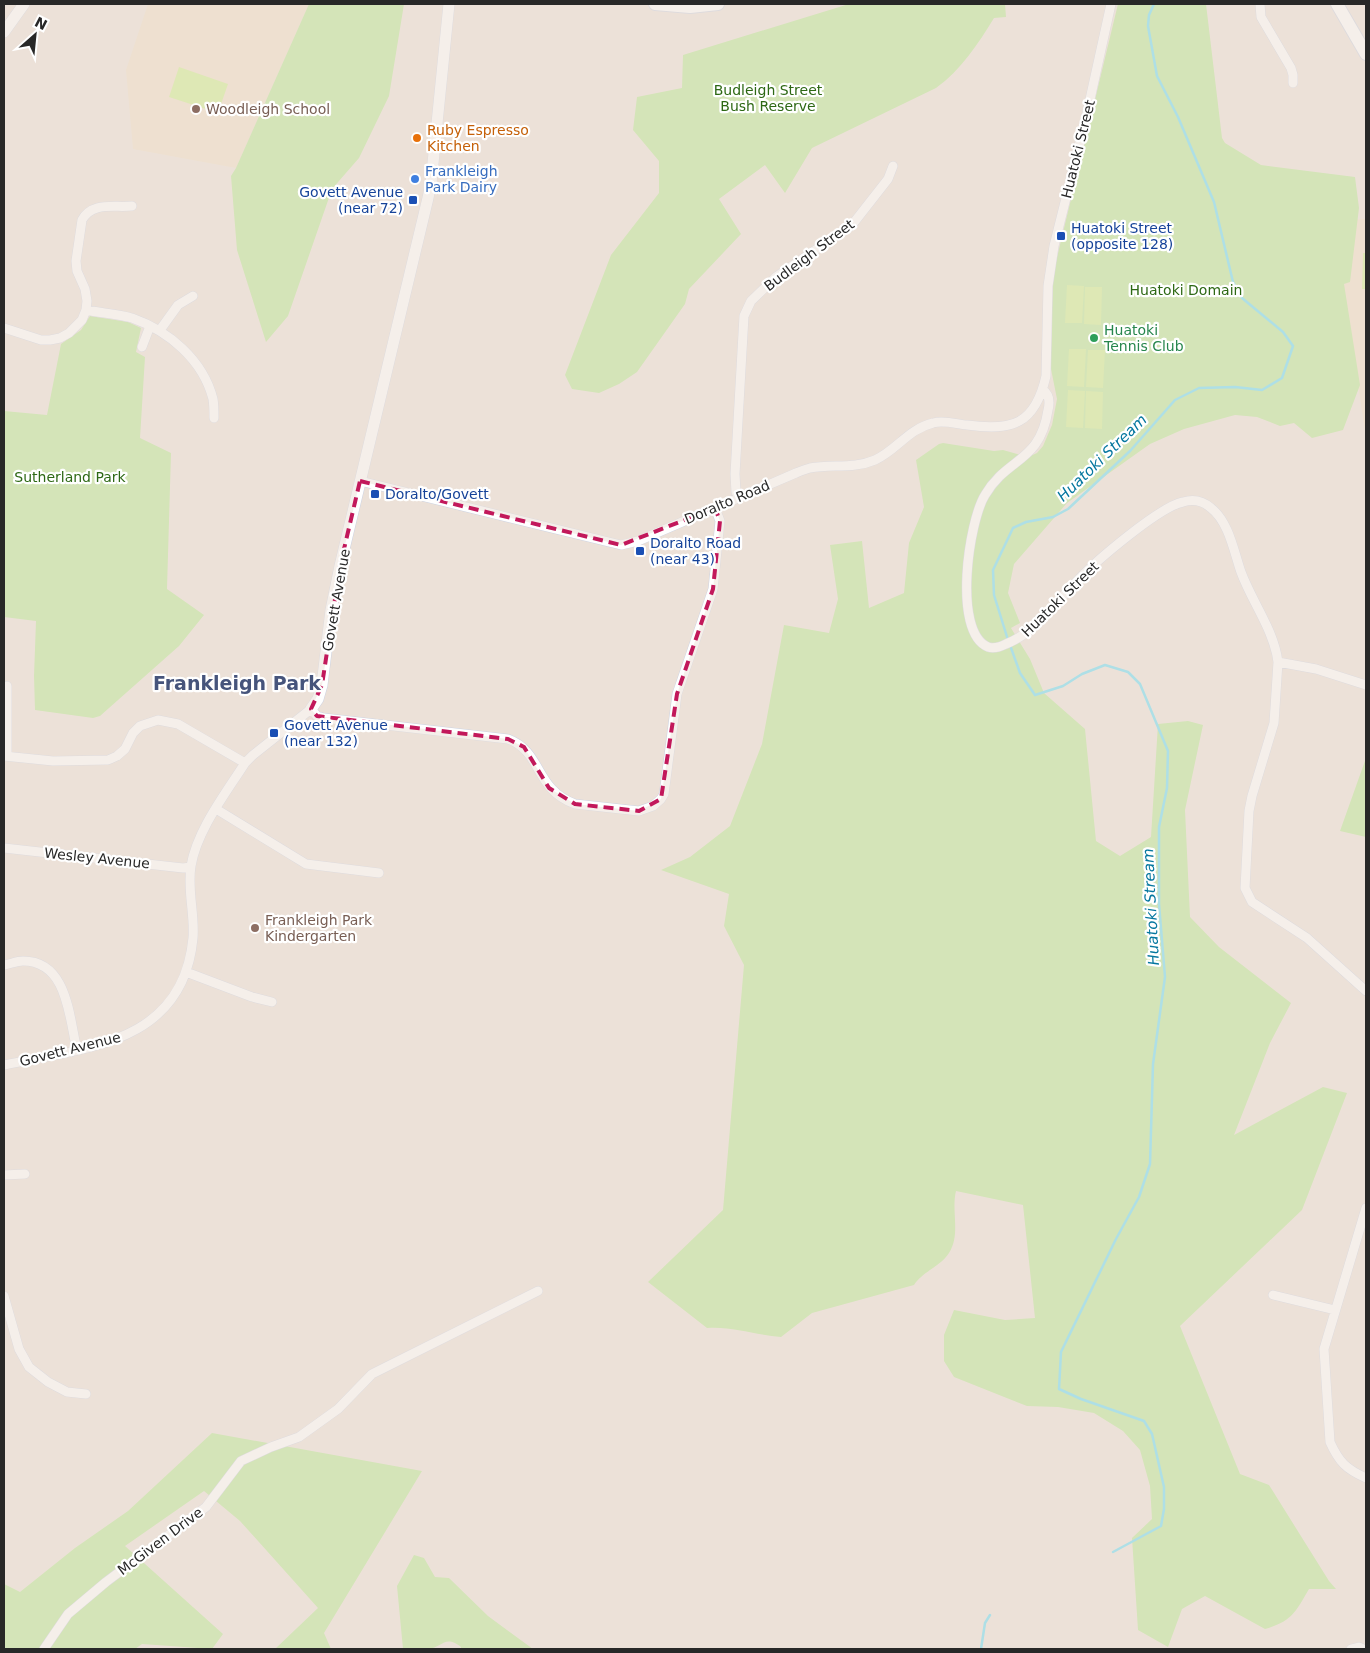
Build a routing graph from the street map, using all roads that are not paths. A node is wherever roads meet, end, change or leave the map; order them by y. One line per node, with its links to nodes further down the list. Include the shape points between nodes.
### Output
1 (24, 4): 8 (street)
2 (449, 4): 21 (street, Govett Avenue, via 431,183)
3 (655, 4): 4 (main road, via 690,8)
4 (718, 4)
5 (1111, 4): 19 (street, Huatoki Street, via 1054,246 1048,286)
6 (1260, 4): 10 (street, via 1261,17 1292,68)
7 (1338, 4): 9 (main road)
8 (4, 32)
9 (1366, 54)
10 (1293, 82)
11 (893, 166): 22 (street, Budleigh Street, via 888,178 852,225 776,277 751,301 744,316 735,474)
12 (132, 206): 14 (street, via 95,208 82,220 76,261 85,289)
13 (193, 296): 17 (street, via 178,305)
14 (86, 310): 15 (street, via 120,315); 16 (street, via 76,328 60,338 42,340)
15 (150, 326): 17 (street); 18 (street)
16 (4, 328)
17 (160, 330): 20 (street, via 180,346 200,371 213,400)
18 (142, 347)
19 (1043, 390): 22 (street, Doralto Road, via 1029,414 1017,423 996,428 934,422 912,431 876,459 852,466 810,468); 24 (street, Huatoki Street, via 1050,400 1041,437 1028,454 1000,475 984,496 979,509 971,545 967,588 969,620 981,643 999,648 1024,636 1087,571 1145,524 1181,502 1198,501 1211,508 1222,521)
20 (214, 418)
21 (360, 481): 23 (street, Doralto Road, via 621,545 638,541); 27 (street, Govett Avenue, via 331,610 322,686)
22 (738, 498): 23 (street, Doralto Road)
23 (715, 508): 27 (street, via 720,521 713,589 677,694 664,794 648,809 639,811 566,801 549,788 524,747 508,739 324,718)
24 (1278, 662): 25 (street, via 1316,669); 36 (street, Huatoki Street, via 1274,723 1249,810 1245,888 1252,902 1307,938)
25 (1366, 685)
26 (7, 686): 28 (street)
27 (311, 709): 29 (street, Govett Avenue)
28 (5, 756): 29 (street, via 53,761 108,760 125,749 140,726 158,720 178,724)
29 (246, 763): 30 (street, Govett Avenue)
30 (216, 809): 32 (street, Govett Avenue, via 201,837); 33 (street, via 306,864)
31 (4, 848): 32 (street, Wesley Avenue)
32 (191, 867): 35 (street, Govett Avenue, via 194,922)
33 (380, 873)
34 (4, 966): 38 (street, via 21,960 31,962 56,978 66,996)
35 (186, 972): 37 (street, via 252,998); 38 (street, Govett Avenue, via 172,998 143,1026 116,1040)
36 (1366, 991)
37 (272, 1002)
38 (78, 1050): 39 (street, Govett Avenue)
39 (4, 1066)
40 (25, 1174): 41 (street)
41 (4, 1175)
42 (1366, 1208): 46 (street)
43 (538, 1291): 49 (street, McGiven Drive, via 372,1374 338,1409 299,1437 241,1461 206,1507 68,1614)
44 (4, 1296): 47 (street, via 15,1340 29,1367 67,1392)
45 (1273, 1296): 46 (street)
46 (1336, 1310): 48 (street, via 1324,1349 1330,1442 1342,1464)
47 (86, 1394)
48 (1366, 1478)
49 (44, 1649)
50 (1351, 1649): 51 (street)
51 (1363, 1649)

